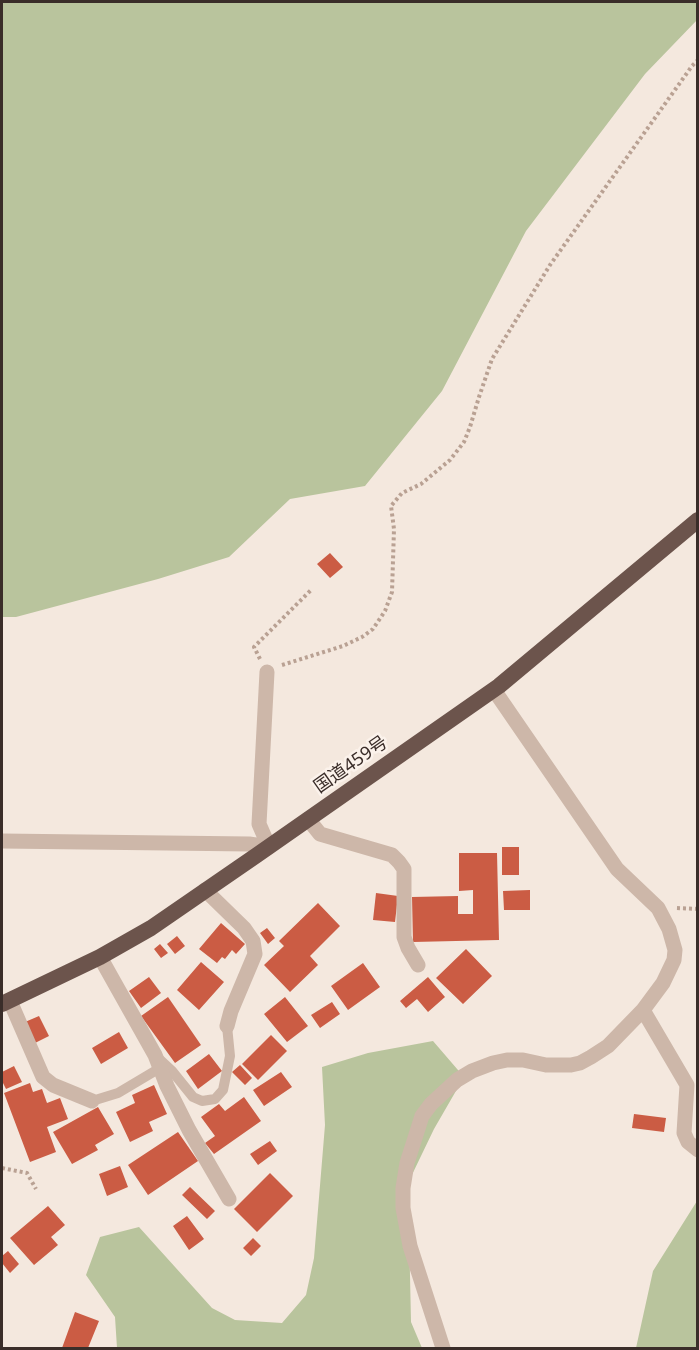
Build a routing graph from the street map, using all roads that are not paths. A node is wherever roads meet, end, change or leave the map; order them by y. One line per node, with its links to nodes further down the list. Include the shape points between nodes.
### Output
1 (698, 520): 3 (highway, 国道459号)
2 (267, 672): 6 (street, via 259,824)
3 (494, 690): 4 (highway, 国道459号); 11 (street, via 617,869 658,908 669,929 674,960)
4 (308, 819): 6 (highway, 国道459号); 9 (street, via 320,834 392,855 399,862 404,869 404,937)
5 (2, 841): 6 (street)
6 (269, 847): 7 (highway, 国道459号)
7 (205, 890): 8 (highway, 国道459号); 12 (street, via 253,941 255,954)
8 (100, 957): 10 (highway, 国道459号); 13 (street)
9 (418, 965)
10 (6, 1003): 14 (street, via 43,1077)
11 (643, 1010): 15 (street, via 687,1085 684,1133); 17 (street, via 608,1046 580,1063 493,1063 458,1080 422,1116 407,1163 403,1208 410,1246)
12 (227, 1026): 13 (lane, via 230,1056 223,1090 215,1099 193,1098 172,1071)
13 (158, 1062): 14 (lane, via 118,1093); 16 (street, via 189,1130)
14 (92, 1101)
15 (698, 1150)
16 (229, 1199)
17 (443, 1348)

